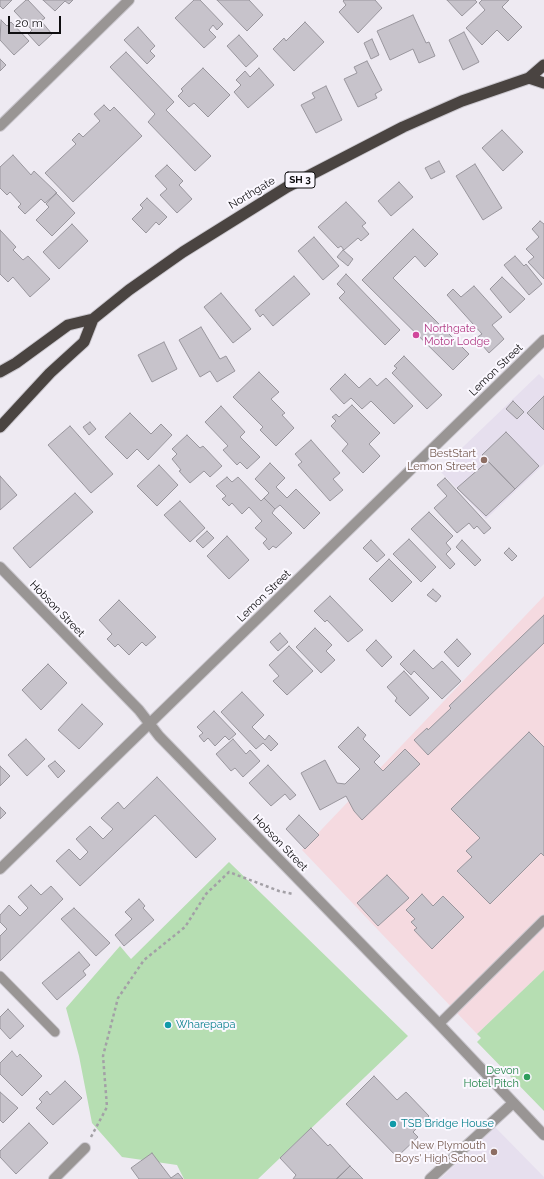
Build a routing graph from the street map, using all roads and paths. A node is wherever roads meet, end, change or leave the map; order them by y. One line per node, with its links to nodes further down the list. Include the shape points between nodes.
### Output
1 (129, 0): 5 (street)
2 (544, 65): 3 (highway, Northgate / SH 3)
3 (529, 78): 4 (highway); 6 (highway, Northgate / SH 3, via 462,101 403,127 287,187 183,252)
4 (544, 83)
5 (0, 126)
6 (93, 319): 8 (highway, Northgate / SH 3, via 68,325); 9 (highway, Northgate / SH 3, via 84,342 50,373)
7 (543, 344): 11 (street, Lemon Street)
8 (0, 372)
9 (0, 427)
10 (0, 567): 11 (street, Hobson Street)
11 (150, 723): 12 (street, Lemon Street); 13 (street, Hobson Street, via 159,736)
12 (0, 869)
13 (315, 897): 16 (street, Hobson Street); 20 (path, via 279,892 229,872 206,894 184,927 144,960 118,998 103,1056 107,1107)
14 (542, 923): 16 (lane)
15 (0, 976): 17 (lane)
16 (439, 1024): 18 (street, Hobson Street)
17 (55, 1032)
18 (513, 1103): 19 (street, Hobson Street); 22 (street)
19 (544, 1135)
20 (85, 1148): 21 (street)
21 (54, 1179)
22 (430, 1179)

